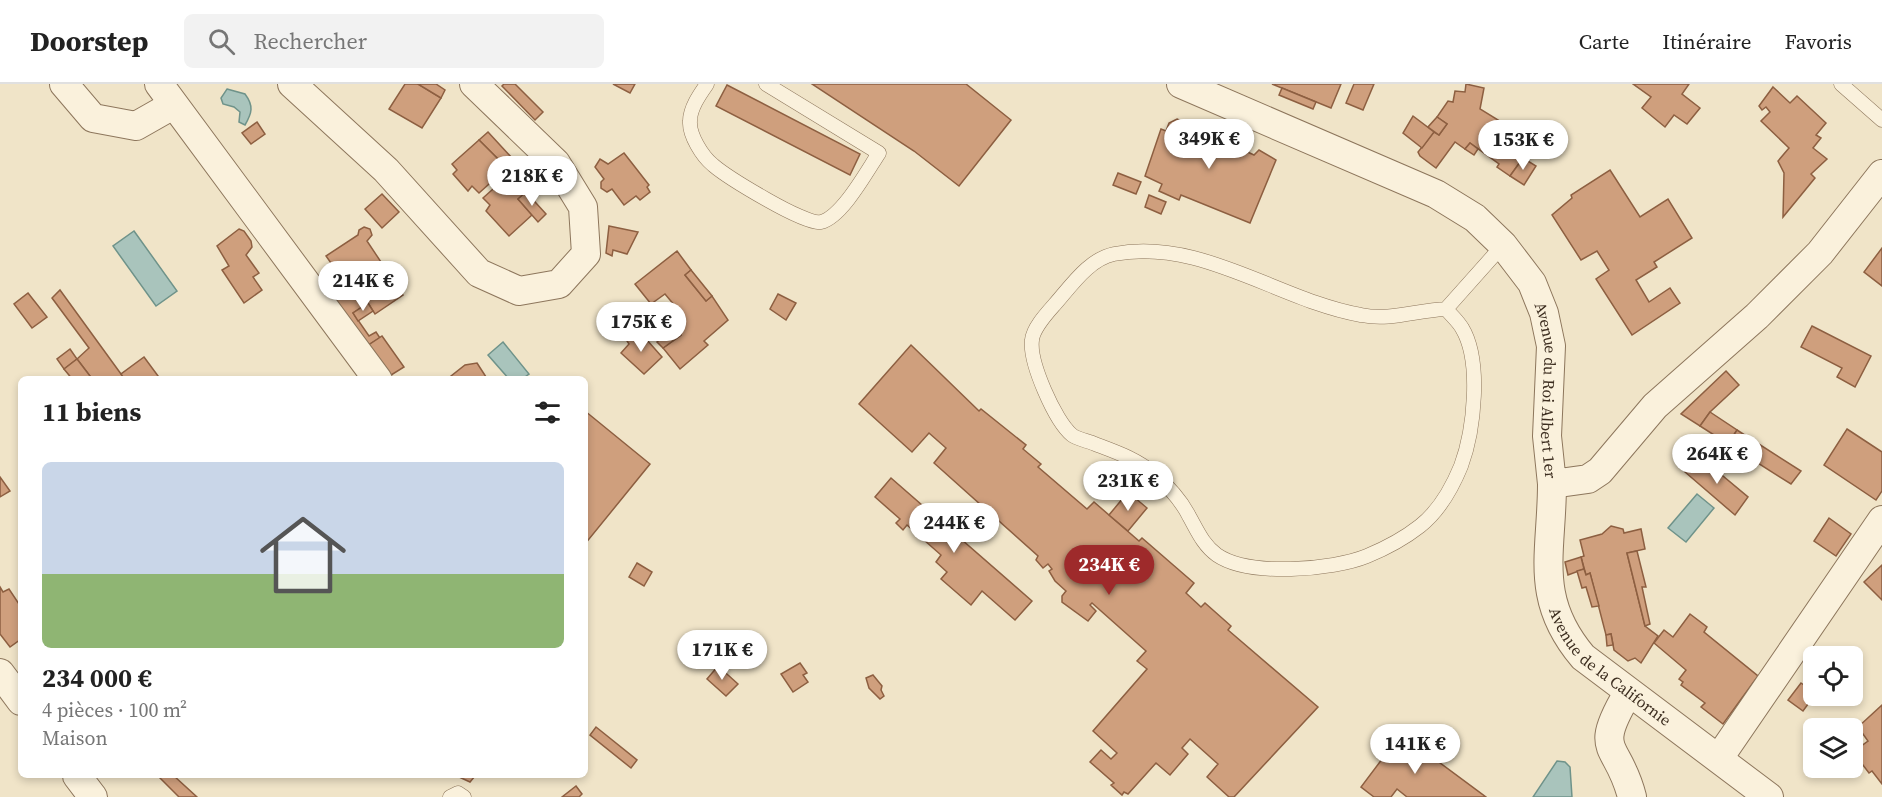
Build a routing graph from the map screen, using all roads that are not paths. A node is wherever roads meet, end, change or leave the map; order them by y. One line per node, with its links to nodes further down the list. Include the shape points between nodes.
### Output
1 (64, 84): 8 (street, via 93,118 136,126)
2 (292, 84): 3 (street, via 386,170 479,273 519,291 559,284 586,255 583,207 556,163)
3 (474, 84)
4 (707, 84): 5 (lane, via 689,122 696,143 712,165 800,219 820,223 836,215 879,153)
5 (766, 84)
6 (1181, 84): 11 (street, Avenue du Roi Albert 1er, via 1436,194 1475,218)
7 (1841, 84): 9 (lane)
8 (166, 94): 13 (street)
9 (1882, 120)
10 (1882, 174): 14 (street, Avenue du Roi Albert 1er, via 1820,253 1655,406 1600,471 1588,479)
11 (1503, 245): 12 (lane); 14 (street, Avenue du Roi Albert 1er, via 1532,283 1551,346 1547,436)
12 (1446, 309): 12 (lane, via 1397,318 1359,315 1199,260 1145,251 1111,254 1089,266 1046,315 1032,338 1035,364 1072,435 1142,464 1168,486 1196,532 1218,556 1255,569 1313,568 1365,556 1420,526 1447,496 1464,454 1473,399 1468,342 1462,327)
13 (375, 376)
14 (1552, 484): 17 (street, Avenue de la Californie, via 1547,571 1558,623 1583,657)
15 (1882, 520): 19 (street)
16 (0, 673): 18 (street)
17 (1628, 693): 19 (street, Avenue de la Californie); 24 (street, via 1609,728 1609,740)
18 (18, 697)
19 (1719, 758): 25 (street, Avenue de la Californie)
20 (79, 778): 21 (street)
21 (93, 797)
22 (450, 797): 23 (lane)
23 (464, 797)
24 (1632, 797)
25 (1769, 797)

